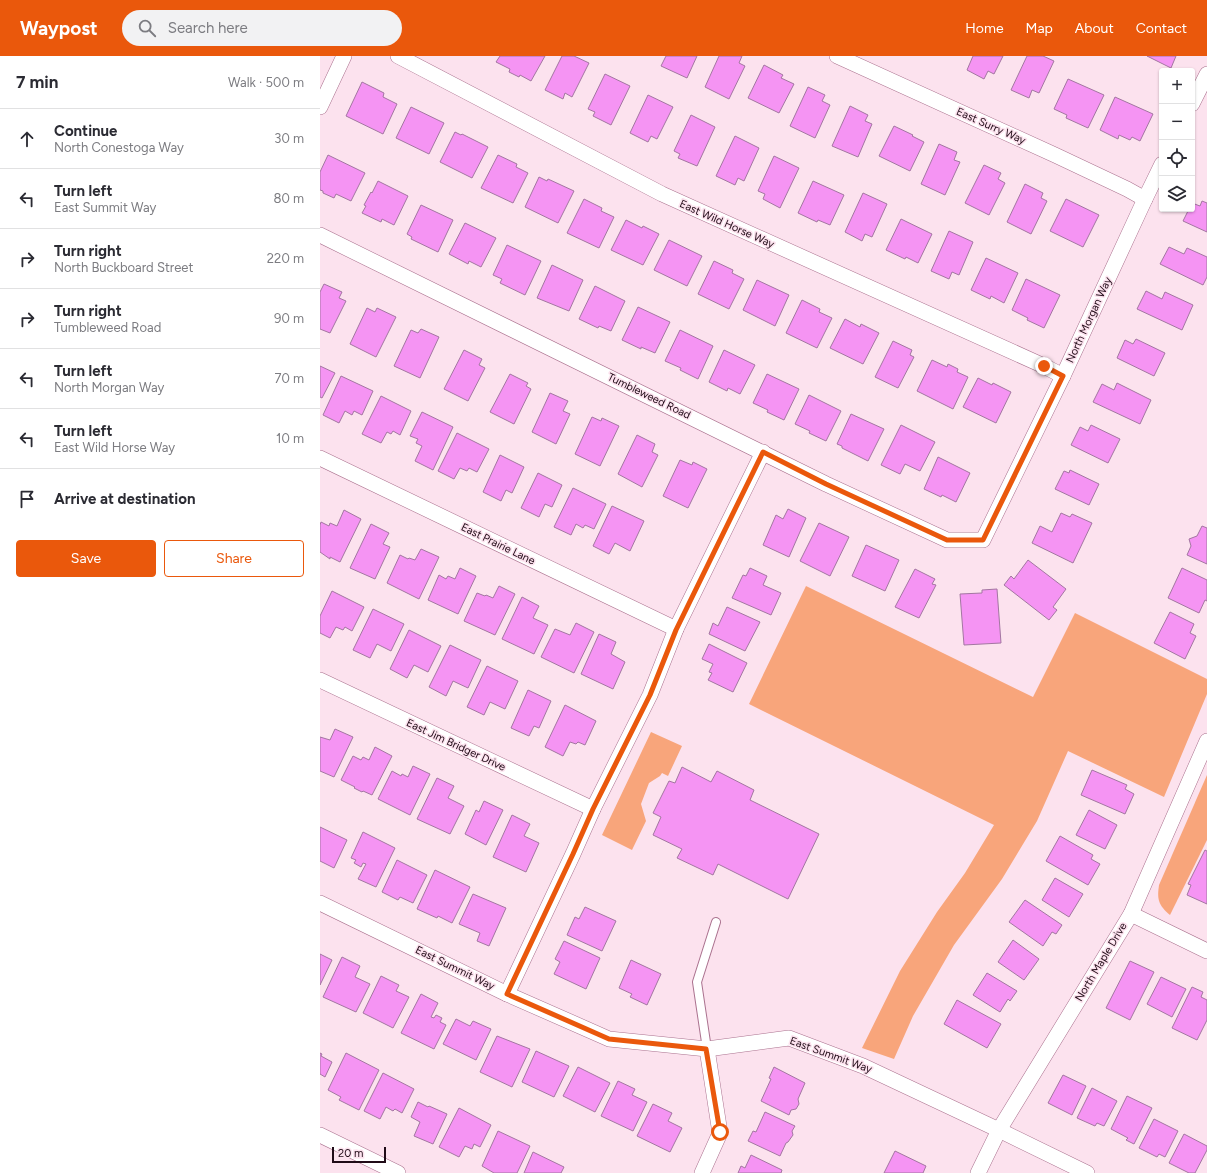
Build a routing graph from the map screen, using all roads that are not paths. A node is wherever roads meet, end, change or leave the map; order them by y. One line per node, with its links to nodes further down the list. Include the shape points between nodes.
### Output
1 (344, 56): 6 (street)
2 (398, 56): 10 (street, East Wild Horse Way, via 662,194)
3 (837, 56): 8 (street, East Surry Way, via 1055,155)
4 (1207, 74): 5 (street)
5 (1195, 98)
6 (320, 107)
7 (1159, 170): 8 (street, North Morgan Way)
8 (1145, 199): 10 (street, North Morgan Way)
9 (320, 235): 11 (street, Tumbleweed Road)
10 (1063, 376): 13 (street, North Morgan Way)
11 (763, 452): 13 (street, Tumbleweed Road, via 947,540); 14 (street)
12 (320, 458): 14 (street, East Prairie Lane)
13 (983, 540)
14 (676, 630): 17 (street, via 650,695)
15 (320, 680): 17 (street, East Jim Bridger Drive)
16 (1207, 741): 19 (street, North Maple Drive)
17 (593, 809): 22 (street)
18 (320, 903): 22 (street, East Summit Way)
19 (1131, 914): 21 (street); 24 (street, North Maple Drive)
20 (716, 922): 23 (lane, via 697,982)
21 (1207, 951)
22 (507, 994): 23 (street, East Summit Way, via 609,1039)
23 (706, 1049): 24 (street, East Summit Way, via 789,1038 863,1066); 27 (street, via 720,1132)
24 (999, 1130): 28 (street, North Maple Drive); 29 (street, East Summit Way)
25 (320, 1135): 26 (street)
26 (398, 1173)
27 (702, 1173)
28 (978, 1173)
29 (1087, 1173)

